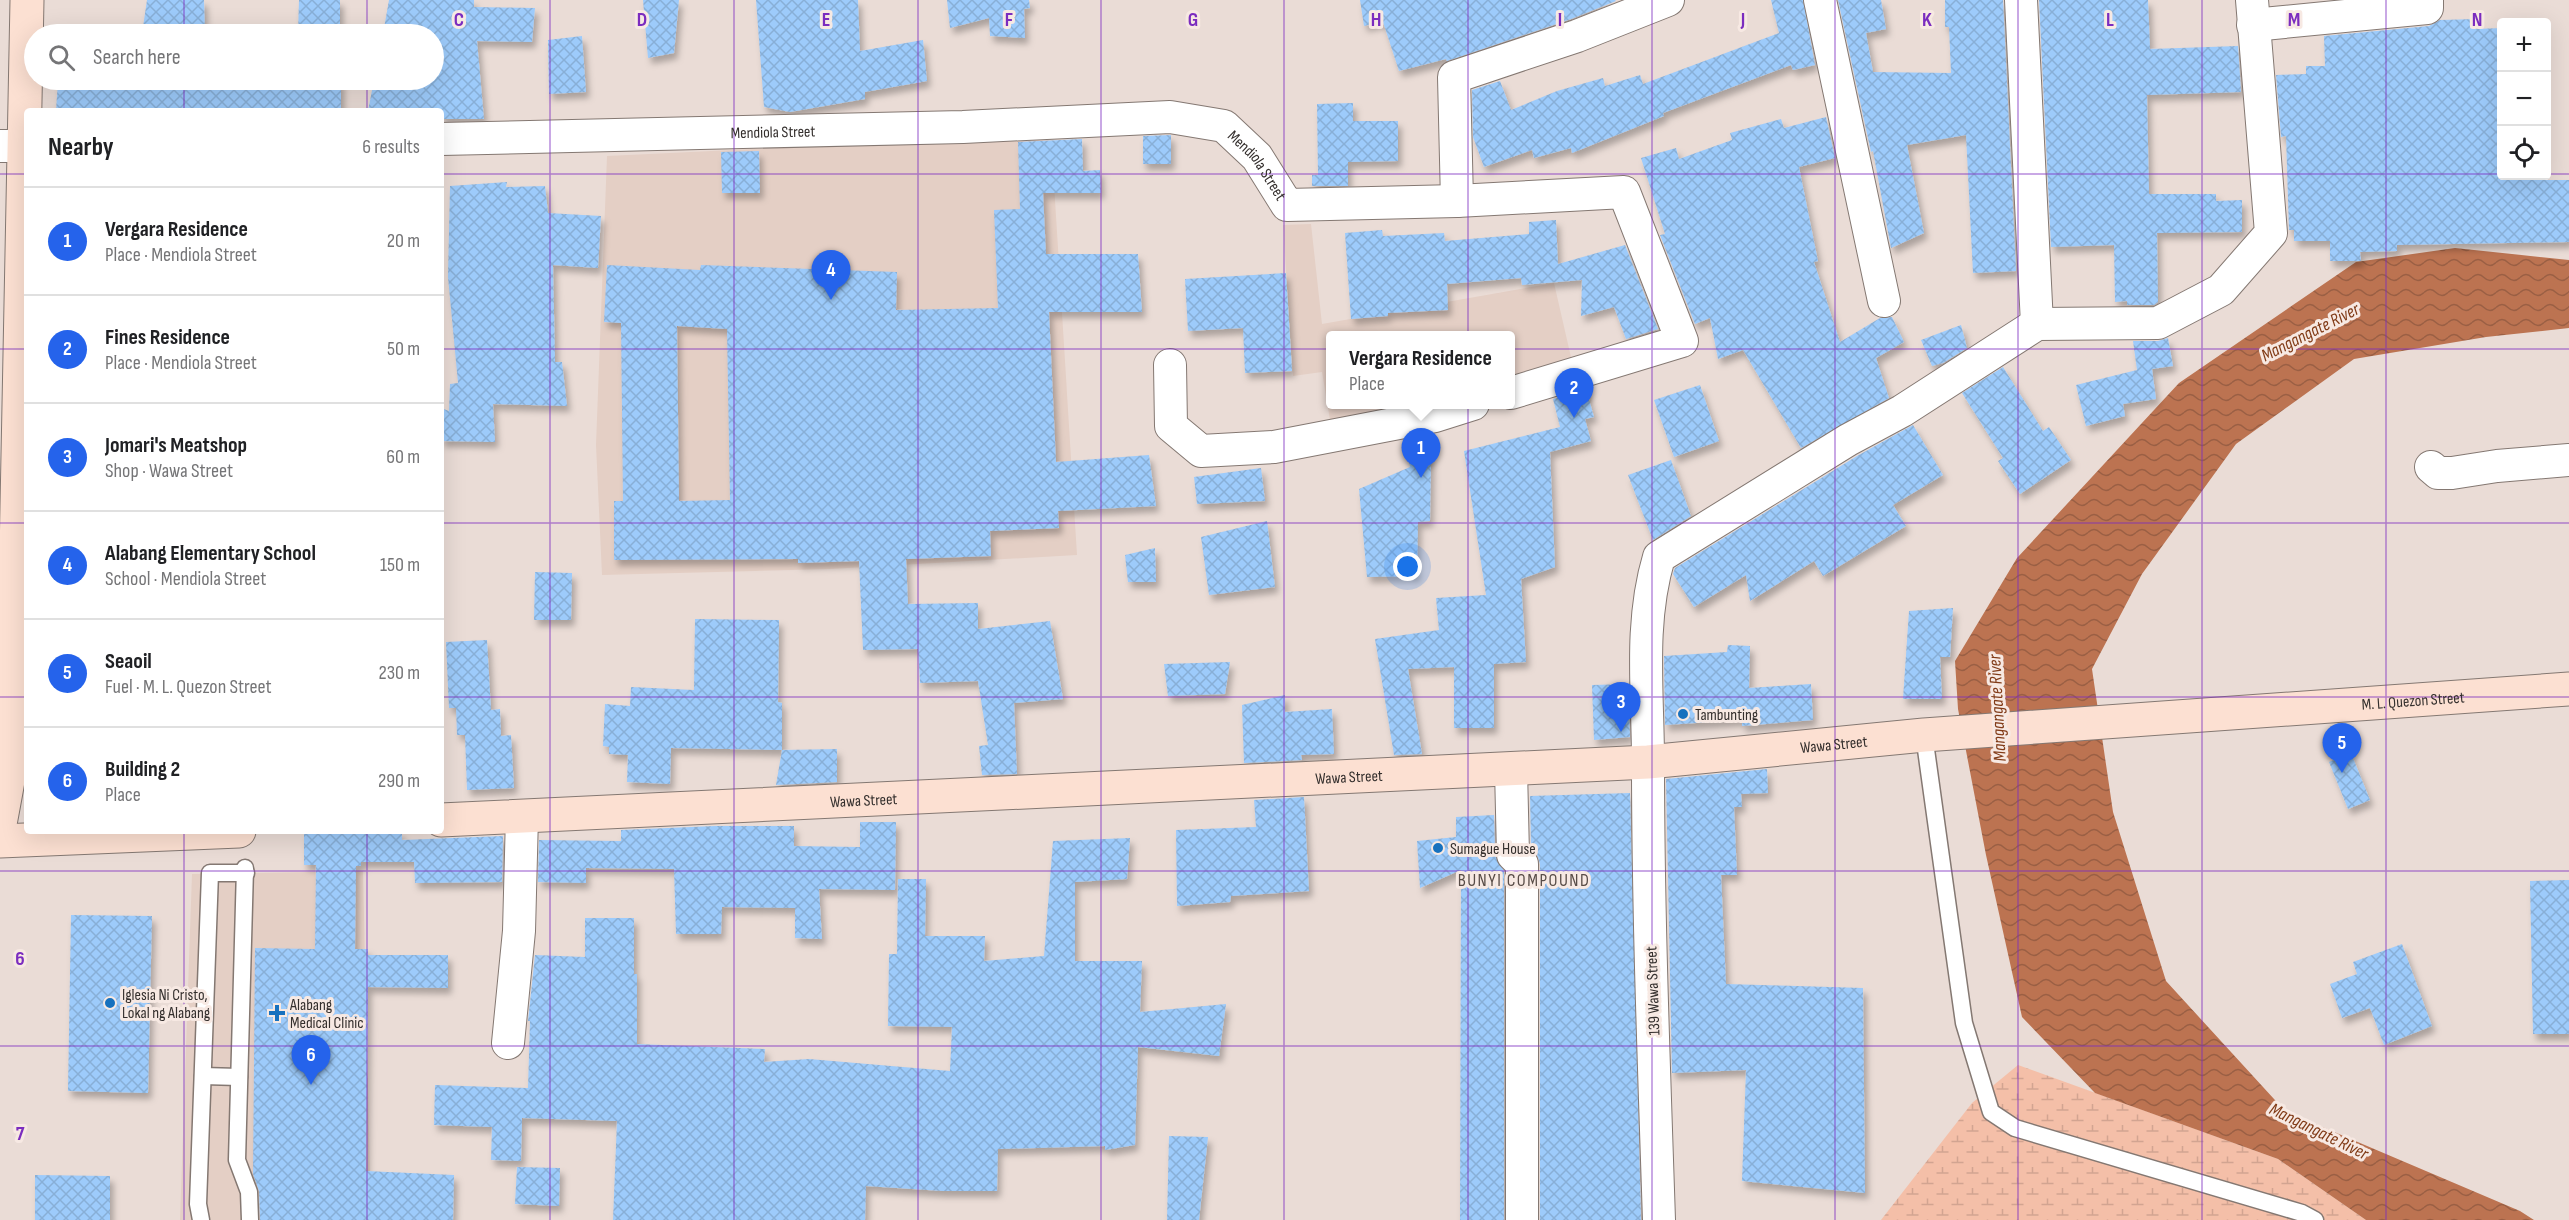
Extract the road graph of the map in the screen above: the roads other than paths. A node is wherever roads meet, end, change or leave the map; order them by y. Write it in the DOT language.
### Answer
graph roads {
  1 [pos="27,0"];
  2 [pos="1668,0"];
  3 [pos="1820,0"];
  4 [pos="2021,0"];
  5 [pos="2427,0"];
  6 [pos="2253,13"];
  7 [pos="25,24"];
  8 [pos="24,44"];
  9 [pos="444,139"];
  10 [pos="17,146"];
  11 [pos="1457,201"];
  12 [pos="1884,301"];
  13 [pos="2037,324"];
  14 [pos="1170,365"];
  15 [pos="1515,392"];
  16 [pos="1459,409"];
  17 [pos="2569,460"];
  18 [pos="2431,467"];
  19 [pos="2569,689"];
  20 [pos="2256,713"];
  21 [pos="1935,734"];
  22 [pos="6,760"];
  23 [pos="1648,762"];
  24 [pos="1511,769"];
  25 [pos="522,816"];
  26 [pos="444,820"];
  27 [pos="0,824"];
  28 [pos="167,834"];
  29 [pos="0,841"];
  30 [pos="508,1043"];
  31 [pos="203,1076"];
  32 [pos="239,1077"];
  33 [pos="201,1220"];
  34 [pos="250,1220"];
  35 [pos="1522,1220"];
  36 [pos="1659,1220"];
  37 [pos="2315,1220"];
  1 -- 7 [label="main road"];
  2 -- 11 [label="street"];
  3 -- 12 [label="street"];
  4 -- 13 [label="street"];
  5 -- 6 [label="street"];
  6 -- 13 [label="street"];
  8 -- 10 [label="main road"];
  9 -- 11 [label="street, Mendiola Street"];
  10 -- 22 [label="main road"];
  11 -- 15 [label="street, Mendiola Street"];
  13 -- 23 [label="street, 139 Wawa Street"];
  14 -- 16 [label="street"];
  17 -- 18 [label="street"];
  19 -- 20 [label="main road, M. L. Quezon Street"];
  20 -- 21 [label="main road, Wawa Street"];
  21 -- 23 [label="main road, Wawa Street"];
  21 -- 37 [label="lane"];
  22 -- 27 [label="main road"];
  23 -- 24 [label="main road, Wawa Street"];
  23 -- 36 [label="street, 139 Wawa Street"];
  24 -- 25 [label="main road, Wawa Street"];
  24 -- 35 [label="street"];
  25 -- 26 [label="main road, Wawa Street"];
  25 -- 30 [label="street"];
  28 -- 29 [label="main road"];
  31 -- 32 [label="lane"];
  31 -- 32 [label="lane"];
  31 -- 33 [label="lane"];
  32 -- 34 [label="lane"];
}
